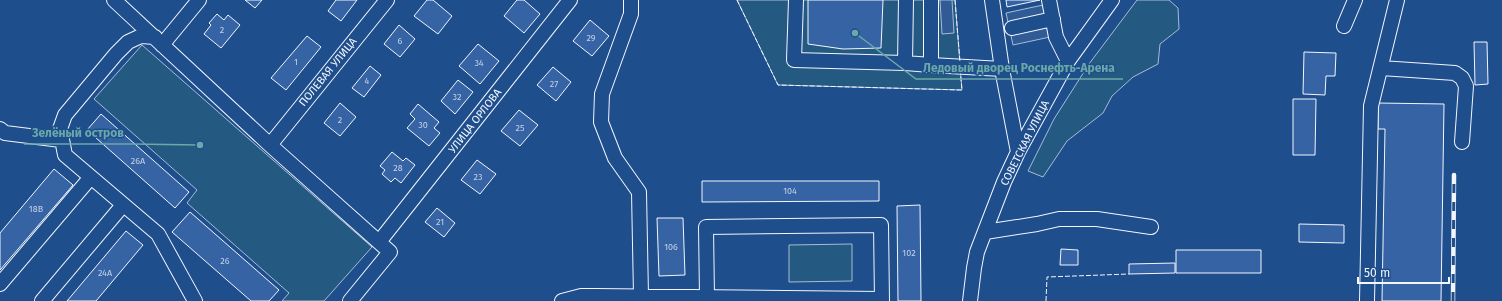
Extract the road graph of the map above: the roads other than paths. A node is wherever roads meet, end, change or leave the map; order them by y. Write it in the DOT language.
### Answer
graph roads {
  1 [pos="114,0"];
  2 [pos="125,0"];
  3 [pos="199,0"];
  4 [pos="387,0"];
  5 [pos="570,0"];
  6 [pos="631,0"];
  7 [pos="796,0"];
  8 [pos="906,0"];
  9 [pos="931,0"];
  10 [pos="992,0"];
  11 [pos="1049,0"];
  12 [pos="1112,0"];
  13 [pos="1355,0"];
  14 [pos="1397,0"];
  15 [pos="1053,20"];
  16 [pos="1344,26"];
  17 [pos="1012,28"];
  18 [pos="159,41"];
  19 [pos="1068,61"];
  20 [pos="905,63"];
  21 [pos="931,65"];
  22 [pos="1380,68"];
  23 [pos="1002,69"];
  24 [pos="2,133"];
  25 [pos="61,140"];
  26 [pos="1462,142"];
  27 [pos="270,145"];
  28 [pos="1018,152"];
  29 [pos="91,177"];
  30 [pos="123,205"];
  31 [pos="1151,227"];
  32 [pos="985,232"];
  33 [pos="379,242"];
  34 [pos="0,284"];
  35 [pos="707,297"];
  36 [pos="595,298"];
  37 [pos="647,298"];
  38 [pos="862,300"];
  39 [pos="882,300"];
  40 [pos="42,301"];
  41 [pos="195,301"];
  42 [pos="350,301"];
  43 [pos="562,301"];
  44 [pos="970,301"];
  45 [pos="1367,301"];
  1 -- 18 [label="street"];
  2 -- 18 [label="street"];
  3 -- 18 [label="street"];
  4 -- 27 [label="street, ПОЛЕВАЯ УЛИЦА"];
  5 -- 33 [label="street, УЛИЦА ОРЛОВА"];
  6 -- 37 [label="street"];
  7 -- 20 [label="street"];
  8 -- 20 [label="street"];
  9 -- 21 [label="street"];
  10 -- 23 [label="street"];
  11 -- 15 [label="street"];
  12 -- 19 [label="street, СОВЕТСКАЯ УЛИЦА"];
  13 -- 16 [label="street"];
  14 -- 22 [label="street"];
  15 -- 17 [label="street"];
  15 -- 19 [label="street"];
  18 -- 25 [label="street"];
  18 -- 27 [label="street"];
  19 -- 28 [label="street, СОВЕТСКАЯ УЛИЦА"];
  20 -- 21 [label="street"];
  21 -- 23 [label="street"];
  22 -- 26 [label="street"];
  22 -- 45 [label="street"];
  23 -- 28 [label="street"];
  24 -- 25 [label="street"];
  25 -- 29 [label="street"];
  27 -- 33 [label="street"];
  28 -- 32 [label="street, СОВЕТСКАЯ УЛИЦА"];
  29 -- 30 [label="street"];
  29 -- 34 [label="street"];
  30 -- 40 [label="street"];
  30 -- 41 [label="street"];
  31 -- 32 [label="street"];
  32 -- 44 [label="street, СОВЕТСКАЯ УЛИЦА"];
  33 -- 42 [label="street"];
  35 -- 37 [label="street"];
  35 -- 38 [label="street"];
  35 -- 39 [label="street"];
  36 -- 37 [label="street"];
  36 -- 43 [label="street"];
  38 -- 39 [label="street"];
}
